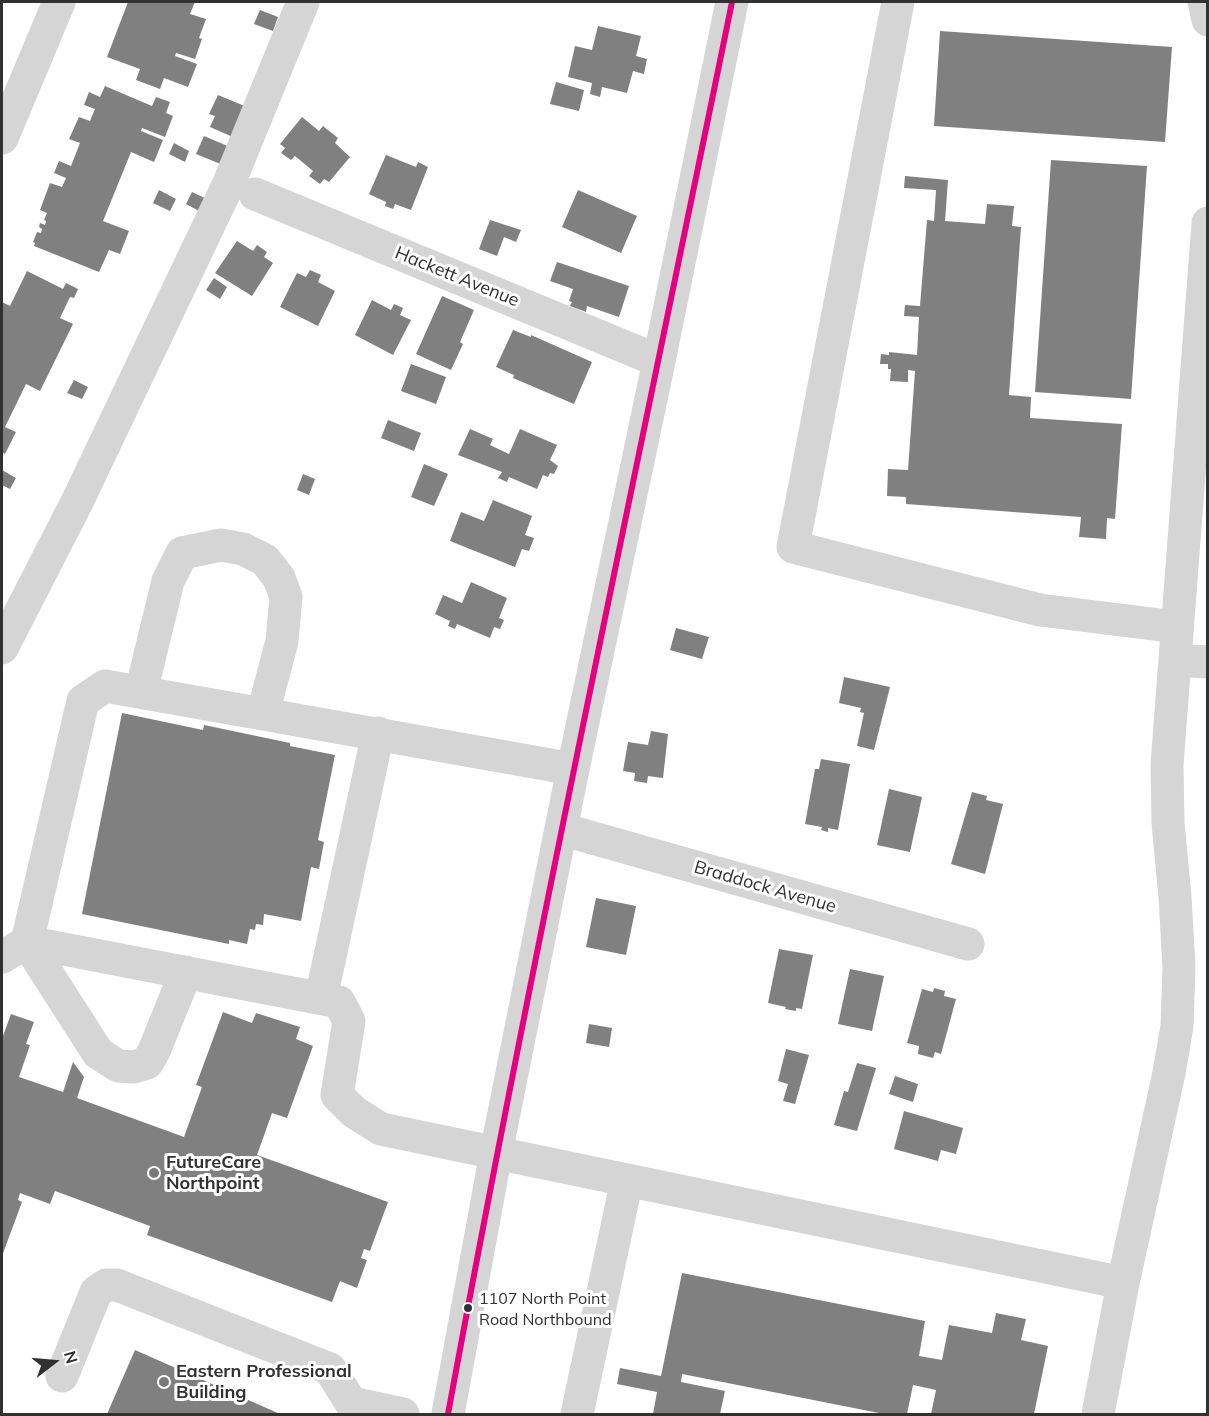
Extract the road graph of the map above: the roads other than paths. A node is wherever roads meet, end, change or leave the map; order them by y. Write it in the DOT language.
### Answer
graph roads {
  1 [pos="59,2"];
  2 [pos="303,2"];
  3 [pos="732,2"];
  4 [pos="898,2"];
  5 [pos="1204,2"];
  6 [pos="1208,20"];
  7 [pos="9,103"];
  8 [pos="2,138"];
  9 [pos="255,194"];
  10 [pos="1208,223"];
  11 [pos="659,361"];
  12 [pos="1177,627"];
  13 [pos="2,648"];
  14 [pos="1175,660"];
  15 [pos="1208,662"];
  16 [pos="141,692"];
  17 [pos="263,713"];
  18 [pos="378,733"];
  19 [pos="573,769"];
  20 [pos="561,830"];
  21 [pos="968,944"];
  22 [pos="14,949"];
  23 [pos="186,972"];
  24 [pos="321,998"];
  25 [pos="496,1153"];
  26 [pos="627,1180"];
  27 [pos="1123,1283"];
  28 [pos="62,1376"];
  29 [pos="349,1409"];
  30 [pos="403,1414"];
  31 [pos="448,1414"];
  32 [pos="577,1414"];
  33 [pos="1098,1414"];
  1 -- 7 [label="street"];
  2 -- 13 [label="street"];
  3 -- 11 [label="street"];
  4 -- 12 [label="street"];
  5 -- 6 [label="street"];
  7 -- 8 [label="street"];
  9 -- 11 [label="street, Hackett Avenue"];
  10 -- 12 [label="street"];
  11 -- 19 [label="street"];
  12 -- 14 [label="street"];
  14 -- 15 [label="street"];
  14 -- 27 [label="street"];
  16 -- 17 [label="street"];
  16 -- 17 [label="street"];
  16 -- 22 [label="street"];
  17 -- 18 [label="street"];
  18 -- 19 [label="street"];
  18 -- 24 [label="street"];
  19 -- 20 [label="street"];
  20 -- 21 [label="street, Braddock Avenue"];
  20 -- 25 [label="street"];
  22 -- 23 [label="street"];
  22 -- 23 [label="street"];
  23 -- 24 [label="street"];
  24 -- 25 [label="street"];
  25 -- 26 [label="street"];
  25 -- 31 [label="street"];
  26 -- 27 [label="street"];
  26 -- 32 [label="street"];
  27 -- 33 [label="street"];
  28 -- 29 [label="street"];
  29 -- 30 [label="street"];
}
